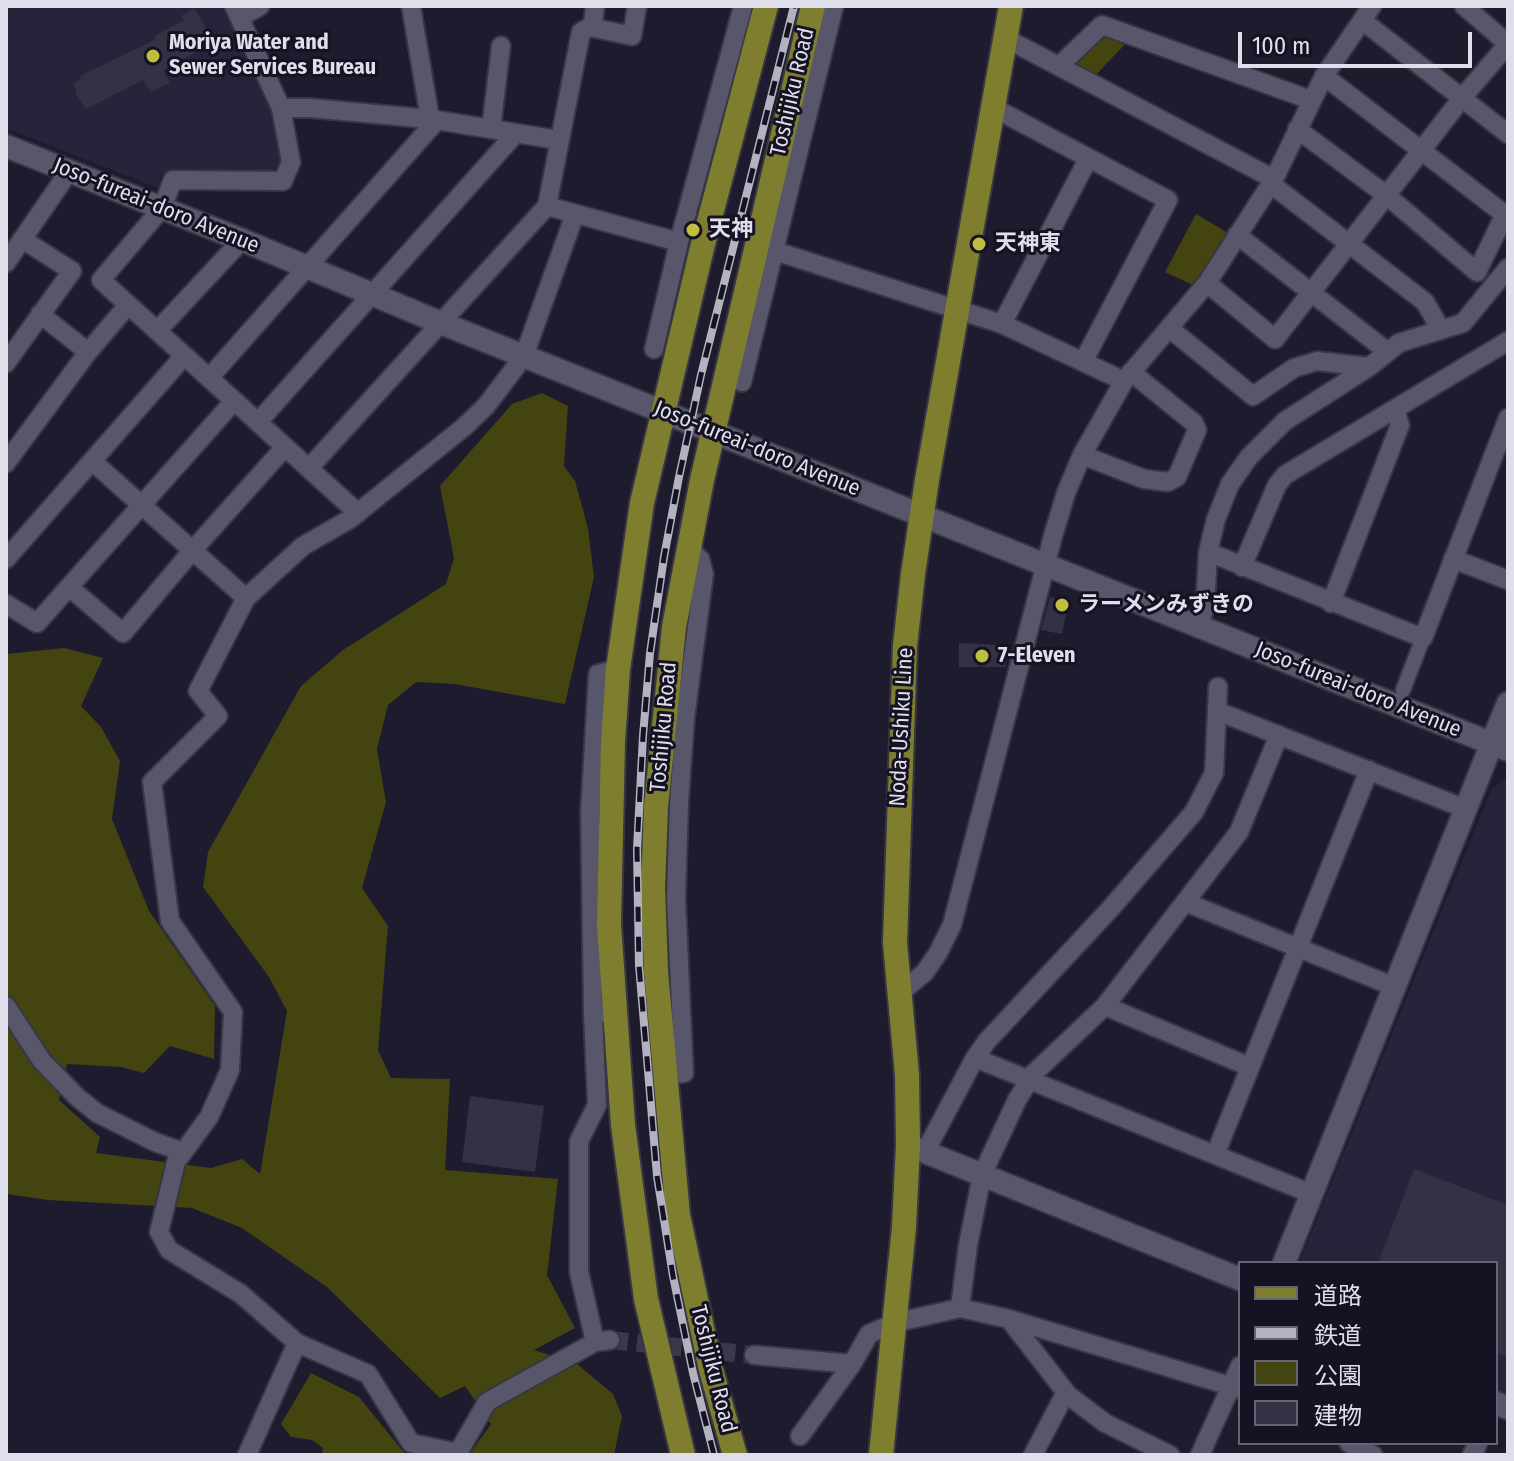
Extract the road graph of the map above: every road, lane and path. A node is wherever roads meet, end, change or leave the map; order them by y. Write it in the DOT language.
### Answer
graph roads {
  1 [pos="260,6"];
  2 [pos="411,6"];
  3 [pos="595,6"];
  4 [pos="637,6"];
  5 [pos="743,6"];
  6 [pos="766,6"];
  7 [pos="813,6"];
  8 [pos="834,6"];
  9 [pos="1011,6"];
  10 [pos="1464,6"];
  11 [pos="237,12"];
  12 [pos="1368,14"];
  13 [pos="590,27"];
  14 [pos="1005,38"];
  15 [pos="501,46"];
  16 [pos="1060,65"];
  17 [pos="1324,76"];
  18 [pos="1462,98"];
  19 [pos="1311,100"];
  20 [pos="281,108"];
  21 [pos="994,108"];
  22 [pos="798,114"];
  23 [pos="433,120"];
  24 [pos="491,129"];
  25 [pos="1297,129"];
  26 [pos="516,133"];
  27 [pos="1508,134"];
  28 [pos="558,140"];
  29 [pos="6,146"];
  30 [pos="1422,149"];
  31 [pos="1088,159"];
  32 [pos="70,170"];
  33 [pos="1273,181"];
  34 [pos="1386,195"];
  35 [pos="547,206"];
  36 [pos="162,208"];
  37 [pos="575,214"];
  38 [pos="1506,215"];
  39 [pos="1237,235"];
  40 [pos="22,239"];
  41 [pos="242,240"];
  42 [pos="679,242"];
  43 [pos="1348,244"];
  44 [pos="775,251"];
  45 [pos="6,263"];
  46 [pos="306,268"];
  47 [pos="1508,268"];
  48 [pos="1207,283"];
  49 [pos="757,286"];
  50 [pos="680,289"];
  51 [pos="1312,291"];
  52 [pos="371,295"];
  53 [pos="128,305"];
  54 [pos="958,309"];
  55 [pos="40,314"];
  56 [pos="441,323"];
  57 [pos="1002,324"];
  58 [pos="1169,328"];
  59 [pos="1441,330"];
  60 [pos="157,331"];
  61 [pos="1508,341"];
  62 [pos="654,349"];
  63 [pos="88,352"];
  64 [pos="1388,352"];
  65 [pos="184,356"];
  66 [pos="524,356"];
  67 [pos="1084,360"];
  68 [pos="6,363"];
  69 [pos="1369,367"];
  70 [pos="1127,376"];
  71 [pos="209,378"];
  72 [pos="742,382"];
  73 [pos="234,401"];
  74 [pos="1395,410"];
  75 [pos="662,411"];
  76 [pos="1508,418"];
  77 [pos="258,422"];
  78 [pos="714,432"];
  79 [pos="285,447"];
  80 [pos="1082,455"];
  81 [pos="92,461"];
  82 [pos="6,463"];
  83 [pos="309,468"];
  84 [pos="141,505"];
  85 [pos="358,513"];
  86 [pos="922,515"];
  87 [pos="192,551"];
  88 [pos="1208,552"];
  89 [pos="6,559"];
  90 [pos="1453,559"];
  91 [pos="1047,565"];
  92 [pos="1242,567"];
  93 [pos="1508,580"];
  94 [pos="69,587"];
  95 [pos="246,598"];
  96 [pos="1331,603"];
  97 [pos="6,604"];
  98 [pos="1198,626"];
  99 [pos="1423,638"];
  100 [pos="1218,687"];
  101 [pos="1403,690"];
  102 [pos="1508,703"];
  103 [pos="1217,711"];
  104 [pos="1279,735"];
  105 [pos="1500,747"];
  106 [pos="1369,770"];
  107 [pos="1466,809"];
  108 [pos="1185,902"];
  109 [pos="1296,948"];
  110 [pos="1395,987"];
  111 [pos="898,995"];
  112 [pos="6,1006"];
  113 [pos="1105,1006"];
  114 [pos="604,1013"];
  115 [pos="975,1058"];
  116 [pos="1250,1067"];
  117 [pos="1028,1080"];
  118 [pos="917,1148"];
  119 [pos="183,1152"];
  120 [pos="1215,1155"];
  121 [pos="982,1175"];
  122 [pos="1312,1194"];
  123 [pos="1285,1261"];
  124 [pos="1238,1278"];
  125 [pos="960,1308"];
  126 [pos="1009,1319"];
  127 [pos="894,1323"];
  128 [pos="297,1343"];
  129 [pos="754,1355"];
  130 [pos="852,1364"];
  131 [pos="1236,1387"];
  132 [pos="1066,1392"];
  133 [pos="800,1436"];
  134 [pos="1353,1445"];
  135 [pos="247,1455"];
  136 [pos="683,1455"];
  137 [pos="735,1455"];
  138 [pos="881,1455"];
  139 [pos="1033,1455"];
  140 [pos="1170,1455"];
  141 [pos="1200,1455"];
  142 [pos="1373,1455"];
  1 -- 11 [label="street"];
  2 -- 23 [label="street"];
  3 -- 13 [label="street"];
  4 -- 13 [label="street"];
  5 -- 42 [label="street"];
  6 -- 50 [label="main road, Toshijiku Road"];
  7 -- 22 [label="main road, Toshijiku Road"];
  8 -- 22 [label="street"];
  9 -- 14 [label="main road, Noda-Ushiku Line"];
  10 -- 18 [label="street"];
  11 -- 20 [label="street"];
  12 -- 17 [label="street"];
  12 -- 18 [label="street"];
  13 -- 28 [label="street"];
  14 -- 16 [label="street"];
  14 -- 21 [label="main road, Noda-Ushiku Line"];
  15 -- 24 [label="street"];
  16 -- 19 [label="street"];
  16 -- 33 [label="street"];
  17 -- 19 [label="street"];
  17 -- 30 [label="street"];
  18 -- 27 [label="street"];
  18 -- 30 [label="street"];
  19 -- 25 [label="street"];
  20 -- 23 [label="street"];
  20 -- 36 [label="street"];
  21 -- 31 [label="street"];
  21 -- 54 [label="main road, Noda-Ushiku Line"];
  22 -- 44 [label="street"];
  22 -- 49 [label="main road, Toshijiku Road"];
  23 -- 24 [label="street"];
  23 -- 46 [label="street"];
  24 -- 26 [label="street"];
  25 -- 33 [label="street"];
  25 -- 34 [label="street"];
  26 -- 28 [label="street"];
  26 -- 52 [label="street"];
  28 -- 35 [label="street"];
  29 -- 32 [label="street, Joso-fureai-doro Avenue"];
  30 -- 34 [label="street"];
  30 -- 38 [label="street"];
  31 -- 57 [label="street"];
  31 -- 67 [label="street"];
  32 -- 36 [label="street, Joso-fureai-doro Avenue"];
  32 -- 40 [label="street"];
  33 -- 39 [label="street"];
  33 -- 43 [label="street"];
  34 -- 38 [label="street"];
  34 -- 43 [label="street"];
  35 -- 37 [label="street"];
  35 -- 56 [label="street"];
  36 -- 41 [label="street, Joso-fureai-doro Avenue"];
  36 -- 53 [label="street"];
  37 -- 42 [label="street"];
  37 -- 66 [label="street"];
  39 -- 48 [label="street"];
  39 -- 51 [label="street"];
  40 -- 45 [label="street"];
  40 -- 55 [label="street"];
  41 -- 46 [label="street, Joso-fureai-doro Avenue"];
  41 -- 60 [label="street"];
  42 -- 50 [label="street"];
  43 -- 51 [label="street"];
  43 -- 59 [label="street"];
  44 -- 49 [label="street"];
  44 -- 54 [label="street"];
  46 -- 52 [label="street, Joso-fureai-doro Avenue"];
  46 -- 71 [label="street"];
  47 -- 59 [label="street"];
  48 -- 51 [label="street"];
  48 -- 58 [label="street"];
  49 -- 72 [label="street"];
  49 -- 78 [label="main road, Toshijiku Road"];
  50 -- 62 [label="street"];
  50 -- 75 [label="main road, Toshijiku Road"];
  51 -- 64 [label="street"];
  52 -- 56 [label="street, Joso-fureai-doro Avenue"];
  52 -- 77 [label="street"];
  53 -- 60 [label="street"];
  53 -- 63 [label="street"];
  54 -- 57 [label="street"];
  54 -- 86 [label="main road, Noda-Ushiku Line"];
  55 -- 63 [label="street"];
  55 -- 68 [label="street"];
  56 -- 66 [label="street, Joso-fureai-doro Avenue"];
  56 -- 83 [label="street"];
  57 -- 67 [label="street"];
  58 -- 69 [label="street"];
  58 -- 70 [label="street"];
  59 -- 64 [label="street"];
  60 -- 65 [label="street"];
  61 -- 74 [label="street"];
  63 -- 82 [label="street"];
  64 -- 69 [label="street"];
  65 -- 71 [label="street"];
  65 -- 81 [label="street"];
  66 -- 75 [label="street, Joso-fureai-doro Avenue"];
  66 -- 85 [label="street"];
  67 -- 70 [label="street"];
  69 -- 88 [label="street"];
  70 -- 80 [label="street"];
  70 -- 80 [label="street"];
  71 -- 73 [label="street"];
  73 -- 77 [label="street"];
  73 -- 84 [label="street"];
  74 -- 92 [label="street"];
  74 -- 96 [label="street"];
  75 -- 78 [label="street, Joso-fureai-doro Avenue"];
  75 -- 114 [label="main road, Toshijiku Road"];
  76 -- 90 [label="street"];
  77 -- 79 [label="street"];
  78 -- 86 [label="street, Joso-fureai-doro Avenue"];
  78 -- 137 [label="main road, Toshijiku Road"];
  79 -- 83 [label="street"];
  79 -- 87 [label="street"];
  80 -- 91 [label="street"];
  81 -- 84 [label="street"];
  81 -- 89 [label="street"];
  83 -- 85 [label="street"];
  84 -- 87 [label="street"];
  84 -- 94 [label="street"];
  85 -- 95 [label="street"];
  86 -- 91 [label="street, Joso-fureai-doro Avenue"];
  86 -- 111 [label="main road, Noda-Ushiku Line"];
  87 -- 94 [label="street"];
  87 -- 95 [label="street"];
  88 -- 92 [label="street"];
  88 -- 98 [label="street"];
  90 -- 93 [label="street"];
  90 -- 99 [label="street"];
  91 -- 98 [label="street, Joso-fureai-doro Avenue"];
  91 -- 111 [label="street"];
  92 -- 96 [label="street"];
  94 -- 97 [label="street"];
  95 -- 119 [label="street"];
  96 -- 99 [label="street"];
  98 -- 105 [label="street, Joso-fureai-doro Avenue"];
  99 -- 101 [label="street"];
  100 -- 103 [label="street"];
  102 -- 105 [label="street"];
  103 -- 104 [label="street"];
  103 -- 115 [label="street"];
  104 -- 106 [label="street"];
  104 -- 108 [label="street"];
  105 -- 107 [label="street"];
  106 -- 107 [label="street"];
  106 -- 109 [label="street"];
  107 -- 110 [label="street"];
  108 -- 109 [label="street"];
  108 -- 113 [label="street"];
  109 -- 110 [label="street"];
  109 -- 116 [label="street"];
  110 -- 122 [label="street"];
  111 -- 118 [label="main road, Noda-Ushiku Line"];
  112 -- 119 [label="street"];
  113 -- 116 [label="street"];
  113 -- 117 [label="street"];
  114 -- 128 [label="street"];
  114 -- 136 [label="main road, Toshijiku Road"];
  115 -- 117 [label="street"];
  115 -- 118 [label="street"];
  116 -- 120 [label="street"];
  117 -- 120 [label="street"];
  117 -- 121 [label="street"];
  118 -- 121 [label="street"];
  118 -- 127 [label="main road, Noda-Ushiku Line"];
  119 -- 128 [label="street"];
  120 -- 122 [label="street"];
  121 -- 124 [label="street"];
  121 -- 125 [label="street"];
  122 -- 123 [label="street"];
  125 -- 126 [label="street"];
  125 -- 127 [label="street"];
  126 -- 131 [label="street"];
  126 -- 132 [label="street"];
  127 -- 130 [label="street"];
  127 -- 138 [label="main road, Noda-Ushiku Line"];
  128 -- 135 [label="street"];
  129 -- 130 [label="street"];
  130 -- 133 [label="street"];
  131 -- 141 [label="street"];
  132 -- 139 [label="street"];
  132 -- 140 [label="street"];
  134 -- 142 [label="street"];
}
